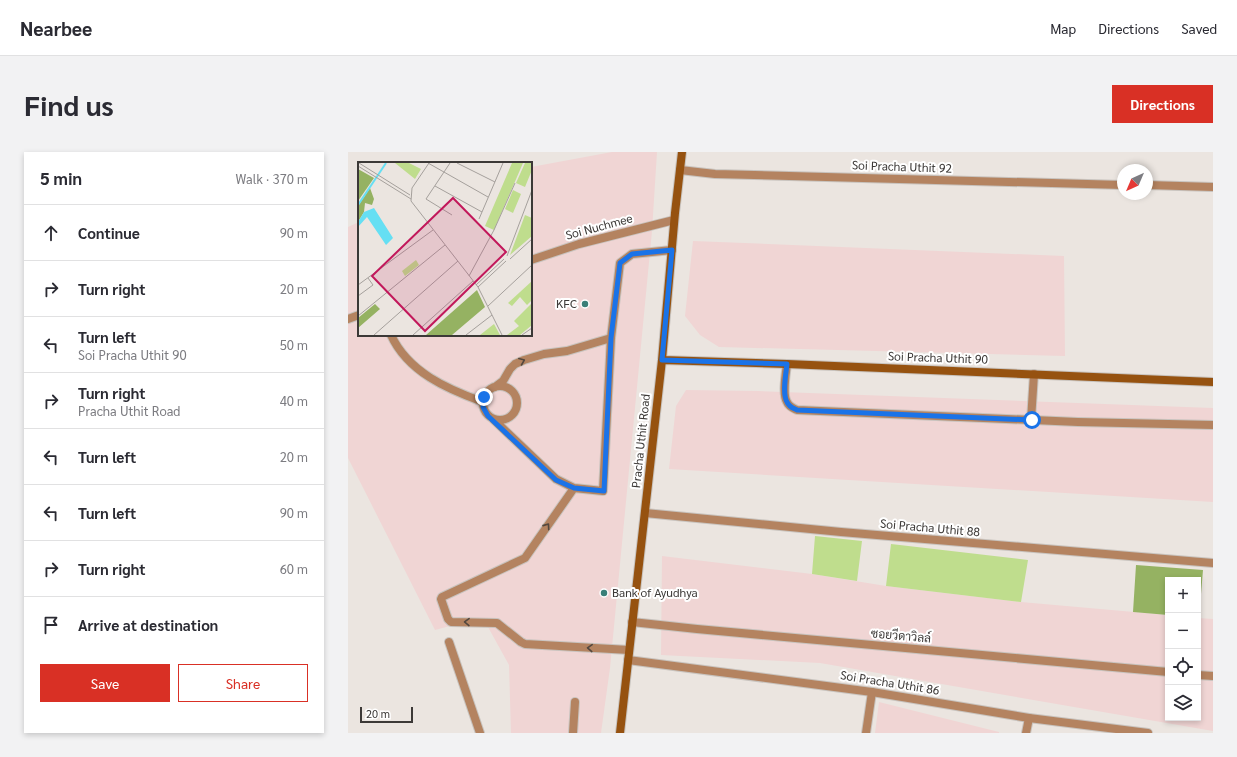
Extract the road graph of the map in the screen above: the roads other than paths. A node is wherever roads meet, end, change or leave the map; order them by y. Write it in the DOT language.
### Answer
graph roads {
  1 [pos="682,152"];
  2 [pos="680,170"];
  3 [pos="1117,185"];
  4 [pos="1153,185"];
  5 [pos="1213,187"];
  6 [pos="674,220"];
  7 [pos="672,250"];
  8 [pos="532,260"];
  9 [pos="358,315"];
  10 [pos="348,319"];
  11 [pos="392,336"];
  12 [pos="611,338"];
  13 [pos="662,360"];
  14 [pos="787,364"];
  15 [pos="1034,374"];
  16 [pos="1213,382"];
  17 [pos="495,387"];
  18 [pos="483,402"];
  19 [pos="493,419"];
  20 [pos="1032,420"];
  21 [pos="1213,425"];
  22 [pos="574,488"];
  23 [pos="646,513"];
  24 [pos="1213,563"];
  25 [pos="632,622"];
  26 [pos="448,642"];
  27 [pos="629,650"];
  28 [pos="628,660"];
  29 [pos="1165,672"];
  30 [pos="1201,675"];
  31 [pos="1213,676"];
  32 [pos="872,692"];
  33 [pos="575,702"];
  34 [pos="1029,718"];
  35 [pos="480,733"];
  36 [pos="573,733"];
  37 [pos="620,733"];
  38 [pos="866,733"];
  39 [pos="1026,733"];
  40 [pos="1148,733"];
  1 -- 2 [label="main road, Pracha Uthit Road"];
  2 -- 3 [label="street, Soi Pracha Uthit 92"];
  2 -- 6 [label="main road, Pracha Uthit Road"];
  4 -- 5 [label="street"];
  6 -- 7 [label="main road, Pracha Uthit Road"];
  6 -- 8 [label="street, Soi Nuchmee"];
  7 -- 12 [label="street"];
  7 -- 13 [label="main road, Pracha Uthit Road"];
  9 -- 10 [label="street"];
  11 -- 18 [label="street"];
  17 -- 12 [label="street, one-way"];
  12 -- 22 [label="street"];
  13 -- 14 [label="main road, Soi Pracha Uthit 90"];
  13 -- 23 [label="main road, Pracha Uthit Road"];
  14 -- 15 [label="main road, Soi Pracha Uthit 90"];
  14 -- 20 [label="street"];
  15 -- 16 [label="main road, Soi Pracha Uthit 90"];
  15 -- 20 [label="street"];
  17 -- 18 [label="street"];
  17 -- 19 [label="street"];
  18 -- 19 [label="street"];
  19 -- 22 [label="street"];
  20 -- 21 [label="street"];
  27 -- 22 [label="street, one-way"];
  23 -- 24 [label="street, Soi Pracha Uthit 88"];
  23 -- 25 [label="main road, Pracha Uthit Road"];
  25 -- 27 [label="main road, Pracha Uthit Road"];
  25 -- 29 [label="street, ซอยวีดาวิลล์"];
  26 -- 35 [label="street"];
  27 -- 28 [label="main road, Pracha Uthit Road"];
  28 -- 32 [label="street, Soi Pracha Uthit 86"];
  28 -- 37 [label="main road, Pracha Uthit Road"];
  30 -- 31 [label="street"];
  32 -- 34 [label="street, Soi Pracha Uthit 86"];
  32 -- 38 [label="street"];
  33 -- 36 [label="street"];
  34 -- 39 [label="street"];
  34 -- 40 [label="street, Soi Pracha Uthit 86"];
}
